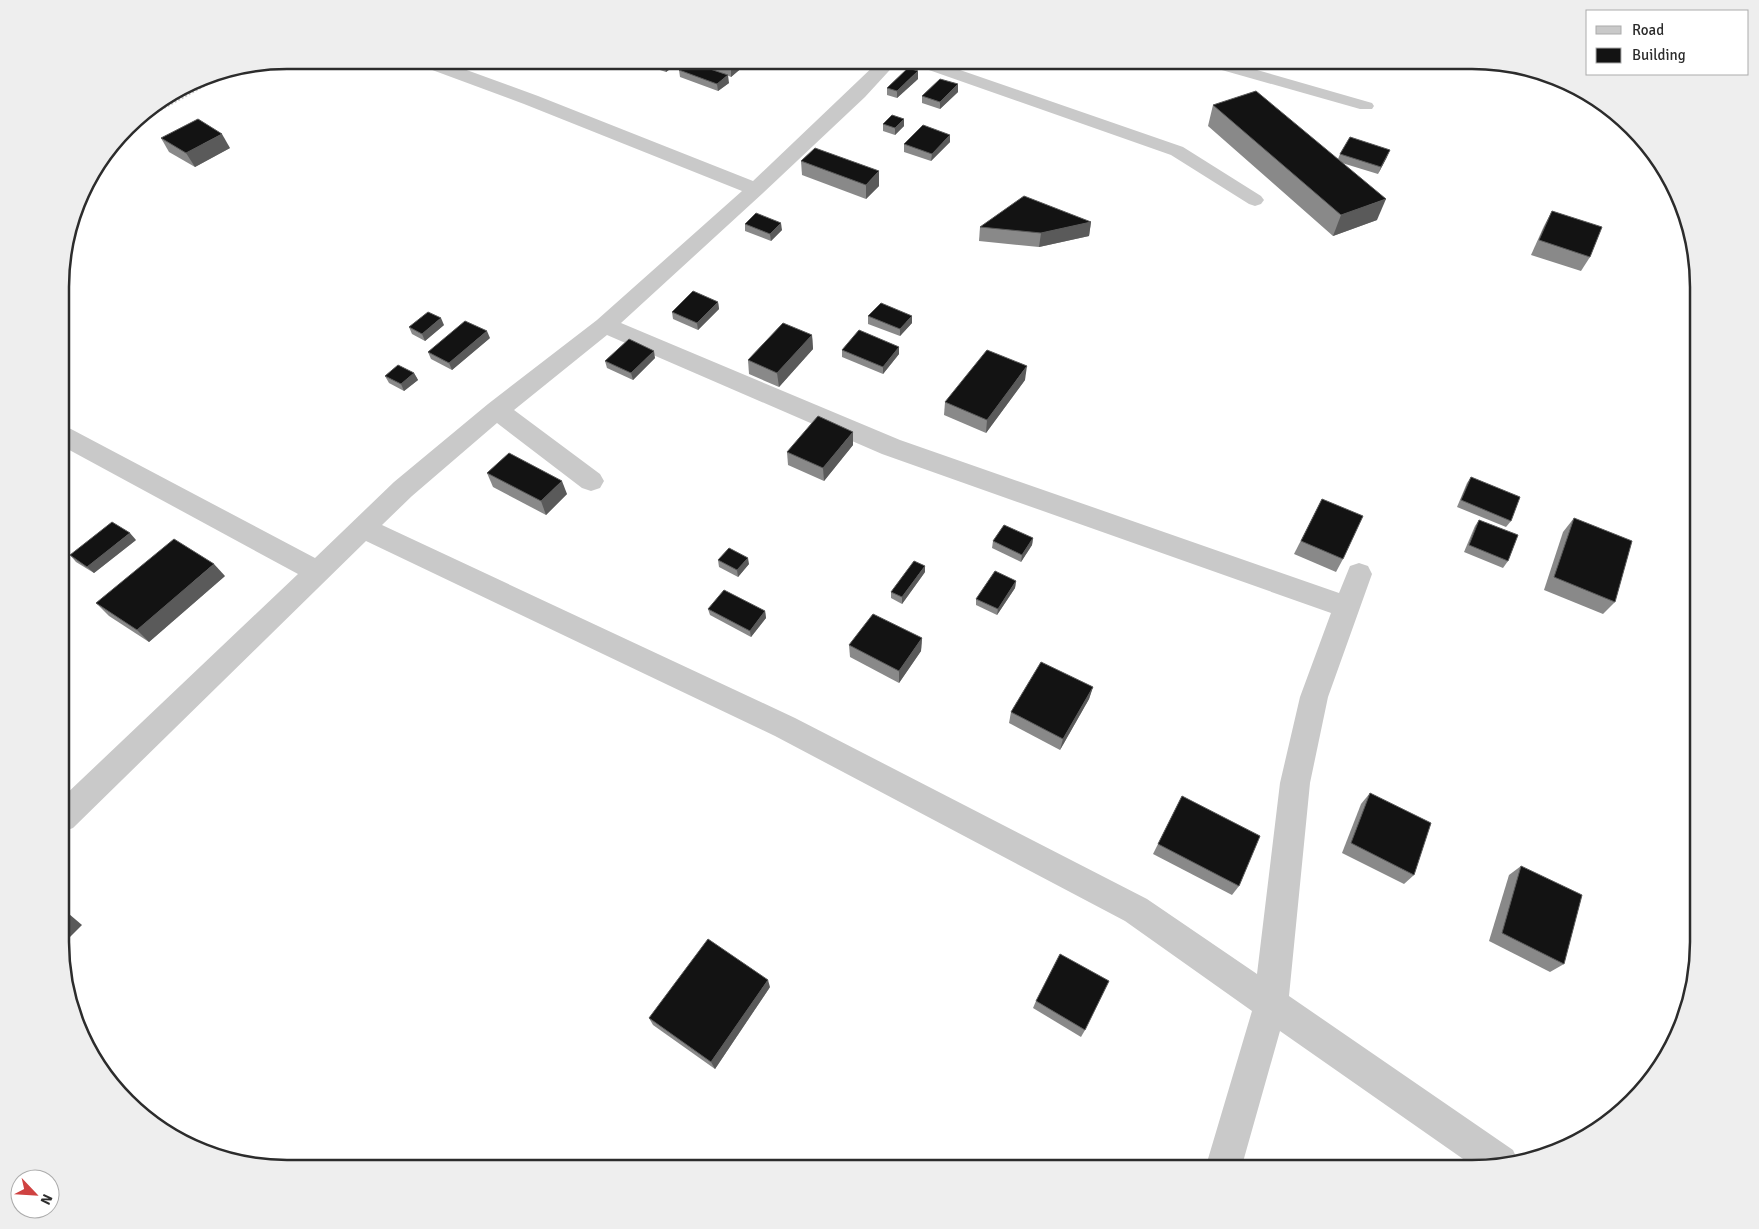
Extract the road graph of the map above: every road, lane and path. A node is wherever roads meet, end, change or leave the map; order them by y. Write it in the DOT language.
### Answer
graph roads {
  1 [pos="447,69"];
  2 [pos="881,69"];
  3 [pos="941,69"];
  4 [pos="1235,69"];
  5 [pos="209,83"];
  6 [pos="1366,106"];
  7 [pos="160,110"];
  8 [pos="756,189"];
  9 [pos="1255,200"];
  10 [pos="606,325"];
  11 [pos="498,410"];
  12 [pos="69,439"];
  13 [pos="591,481"];
  14 [pos="364,528"];
  15 [pos="316,571"];
  16 [pos="1359,574"];
  17 [pos="1347,607"];
  18 [pos="69,811"];
  19 [pos="1272,1004"];
  20 [pos="1495,1159"];
  21 [pos="1226,1160"];
  1 -- 8 [label="street"];
  2 -- 8 [label="street"];
  3 -- 9 [label="lane"];
  4 -- 6 [label="lane"];
  5 -- 7 [label="path"];
  8 -- 10 [label="street"];
  10 -- 11 [label="street"];
  10 -- 17 [label="street"];
  11 -- 13 [label="street"];
  11 -- 14 [label="street"];
  12 -- 15 [label="street"];
  14 -- 15 [label="street"];
  14 -- 19 [label="street"];
  15 -- 18 [label="street"];
  16 -- 17 [label="street"];
  17 -- 19 [label="street"];
  19 -- 20 [label="street"];
  19 -- 21 [label="street"];
}
